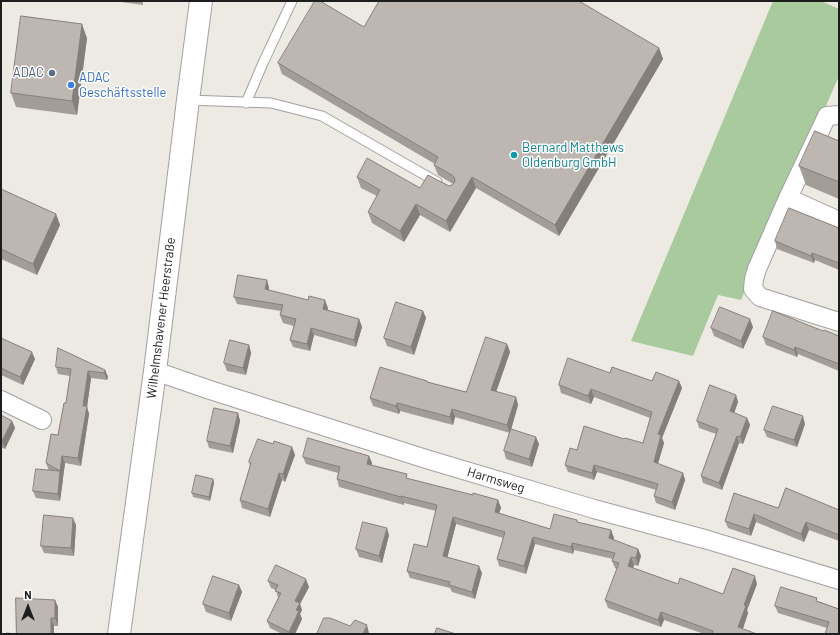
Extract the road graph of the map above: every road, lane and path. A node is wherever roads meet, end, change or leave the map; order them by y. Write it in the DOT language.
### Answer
graph roads {
  1 [pos="201,1"];
  2 [pos="292,1"];
  3 [pos="188,100"];
  4 [pos="246,103"];
  5 [pos="839,116"];
  6 [pos="446,187"];
  7 [pos="788,198"];
  8 [pos="839,221"];
  9 [pos="839,322"];
  10 [pos="155,371"];
  11 [pos="1,400"];
  12 [pos="42,420"];
  13 [pos="839,580"];
  14 [pos="119,634"];
  1 -- 3 [label="street, Wilhelmshavener Heerstraße"];
  2 -- 4 [label="lane"];
  3 -- 4 [label="lane"];
  3 -- 10 [label="street, Wilhelmshavener Heerstraße"];
  4 -- 6 [label="lane"];
  5 -- 7 [label="street"];
  7 -- 8 [label="street"];
  7 -- 9 [label="street"];
  10 -- 13 [label="street, Harmsweg"];
  10 -- 14 [label="street, Wilhelmshavener Heerstraße"];
  11 -- 12 [label="street"];
}
